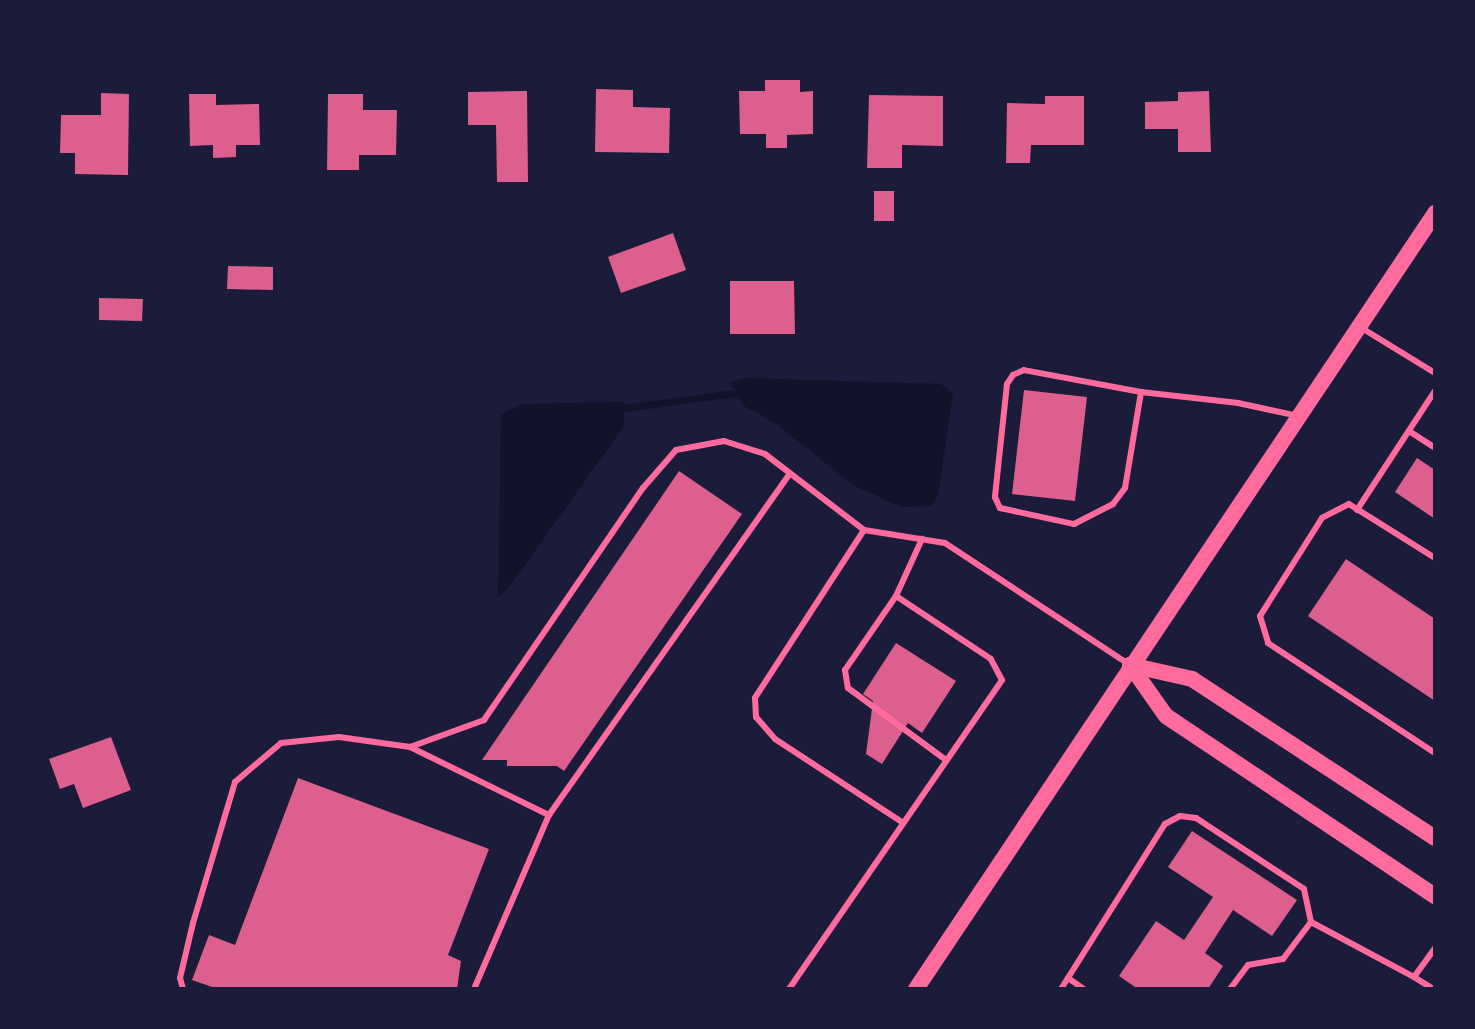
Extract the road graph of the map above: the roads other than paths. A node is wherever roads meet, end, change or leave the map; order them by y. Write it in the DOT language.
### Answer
graph roads {
  1 [pos="1435,213"];
  2 [pos="1359,326"];
  3 [pos="1434,370"];
  4 [pos="1435,391"];
  5 [pos="1141,392"];
  6 [pos="1298,416"];
  7 [pos="1409,431"];
  8 [pos="1435,448"];
  9 [pos="790,473"];
  10 [pos="1357,510"];
  11 [pos="864,530"];
  12 [pos="922,539"];
  13 [pos="1435,558"];
  14 [pos="896,596"];
  15 [pos="1130,665"];
  16 [pos="410,747"];
  17 [pos="1435,753"];
  18 [pos="946,760"];
  19 [pos="549,815"];
  20 [pos="902,822"];
  21 [pos="1435,838"];
  22 [pos="1435,896"];
  23 [pos="1311,922"];
  24 [pos="1435,948"];
  25 [pos="1414,977"];
  26 [pos="1068,978"];
  27 [pos="183,989"];
  28 [pos="474,989"];
  29 [pos="789,989"];
  30 [pos="916,989"];
  31 [pos="1061,989"];
  32 [pos="1084,989"];
  33 [pos="1230,989"];
  34 [pos="1433,989"];
  1 -- 2 [label="main road"];
  2 -- 3 [label="lane"];
  2 -- 6 [label="main road"];
  4 -- 7 [label="lane"];
  5 -- 5 [label="lane"];
  5 -- 6 [label="lane"];
  6 -- 15 [label="main road"];
  7 -- 8 [label="lane"];
  7 -- 10 [label="lane"];
  9 -- 11 [label="lane"];
  9 -- 16 [label="lane"];
  9 -- 19 [label="lane"];
  10 -- 13 [label="lane"];
  10 -- 17 [label="lane"];
  11 -- 12 [label="lane"];
  11 -- 20 [label="lane"];
  12 -- 14 [label="lane"];
  12 -- 15 [label="lane"];
  14 -- 18 [label="lane"];
  14 -- 18 [label="lane"];
  15 -- 21 [label="main road"];
  15 -- 22 [label="main road"];
  15 -- 30 [label="main road"];
  16 -- 19 [label="lane"];
  16 -- 27 [label="lane"];
  18 -- 20 [label="lane"];
  19 -- 28 [label="lane"];
  20 -- 29 [label="lane"];
  23 -- 25 [label="lane"];
  23 -- 26 [label="lane"];
  23 -- 33 [label="lane"];
  24 -- 25 [label="lane"];
  25 -- 34 [label="lane"];
  26 -- 31 [label="lane"];
  26 -- 32 [label="lane"];
}
